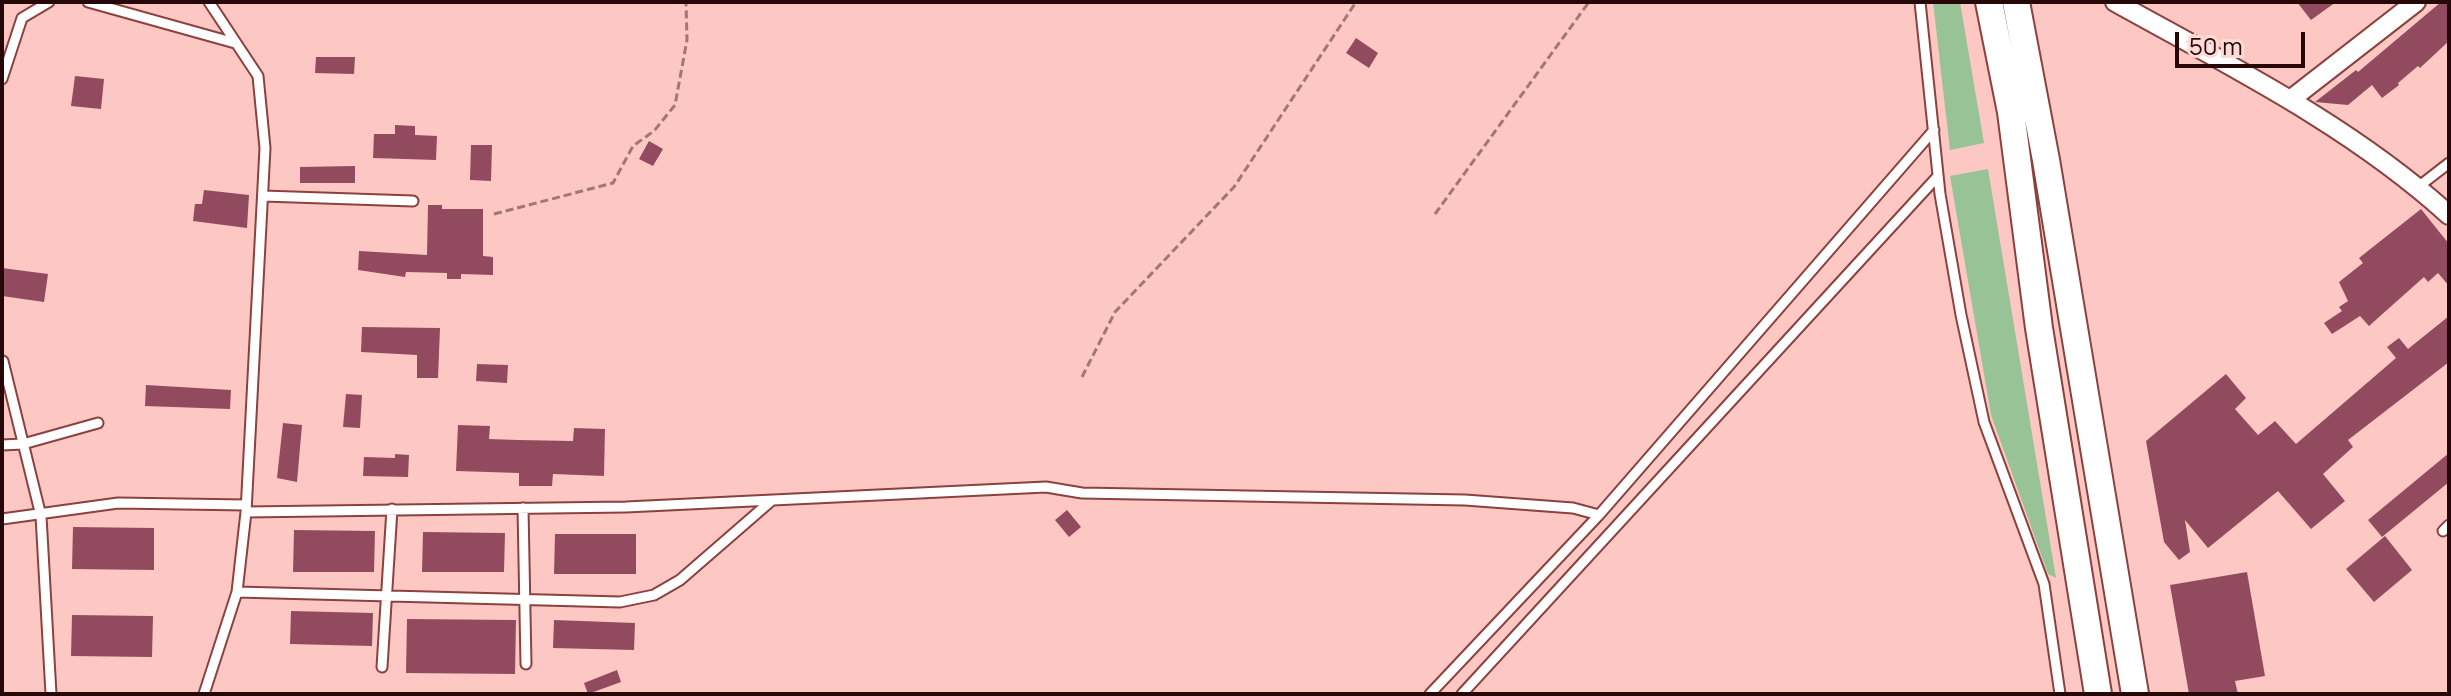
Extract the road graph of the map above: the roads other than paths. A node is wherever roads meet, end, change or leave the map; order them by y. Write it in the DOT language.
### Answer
graph roads {
  1 [pos="49,2"];
  2 [pos="88,2"];
  3 [pos="209,2"];
  4 [pos="1920,2"];
  5 [pos="1989,2"];
  6 [pos="2016,2"];
  7 [pos="2115,2"];
  8 [pos="2416,2"];
  9 [pos="235,43"];
  10 [pos="2,79"];
  11 [pos="2290,100"];
  12 [pos="1934,130"];
  13 [pos="2449,163"];
  14 [pos="1938,176"];
  15 [pos="2418,187"];
  16 [pos="263,196"];
  17 [pos="413,201"];
  18 [pos="2449,215"];
  19 [pos="3,361"];
  20 [pos="98,423"];
  21 [pos="23,444"];
  22 [pos="2,445"];
  23 [pos="771,501"];
  24 [pos="246,508"];
  25 [pos="523,508"];
  26 [pos="392,509"];
  27 [pos="1599,515"];
  28 [pos="41,516"];
  29 [pos="2,519"];
  30 [pos="237,592"];
  31 [pos="387,596"];
  32 [pos="525,599"];
  33 [pos="526,664"];
  34 [pos="382,667"];
  35 [pos="51,694"];
  36 [pos="204,694"];
  37 [pos="1430,694"];
  38 [pos="1462,694"];
  39 [pos="2060,694"];
  40 [pos="2098,694"];
  41 [pos="2135,694"];
  1 -- 10 [label="lane"];
  2 -- 9 [label="lane"];
  3 -- 9 [label="lane"];
  4 -- 12 [label="lane"];
  5 -- 40 [label="main road"];
  6 -- 41 [label="main road"];
  7 -- 11 [label="street"];
  8 -- 11 [label="street"];
  9 -- 16 [label="lane"];
  11 -- 15 [label="street"];
  12 -- 14 [label="lane"];
  12 -- 27 [label="lane"];
  13 -- 15 [label="lane"];
  14 -- 38 [label="lane"];
  14 -- 39 [label="lane"];
  15 -- 18 [label="street"];
  16 -- 17 [label="lane"];
  16 -- 24 [label="lane"];
  19 -- 21 [label="lane"];
  20 -- 21 [label="lane"];
  21 -- 22 [label="lane"];
  21 -- 28 [label="lane"];
  23 -- 25 [label="lane"];
  23 -- 27 [label="lane"];
  23 -- 32 [label="lane"];
  24 -- 26 [label="lane"];
  24 -- 28 [label="lane"];
  24 -- 30 [label="lane"];
  25 -- 26 [label="lane"];
  25 -- 32 [label="lane"];
  26 -- 31 [label="lane"];
  27 -- 37 [label="lane"];
  28 -- 29 [label="lane"];
  28 -- 35 [label="lane"];
  30 -- 31 [label="lane"];
  30 -- 36 [label="lane"];
  31 -- 32 [label="lane"];
  31 -- 34 [label="lane"];
  32 -- 33 [label="lane"];
}
